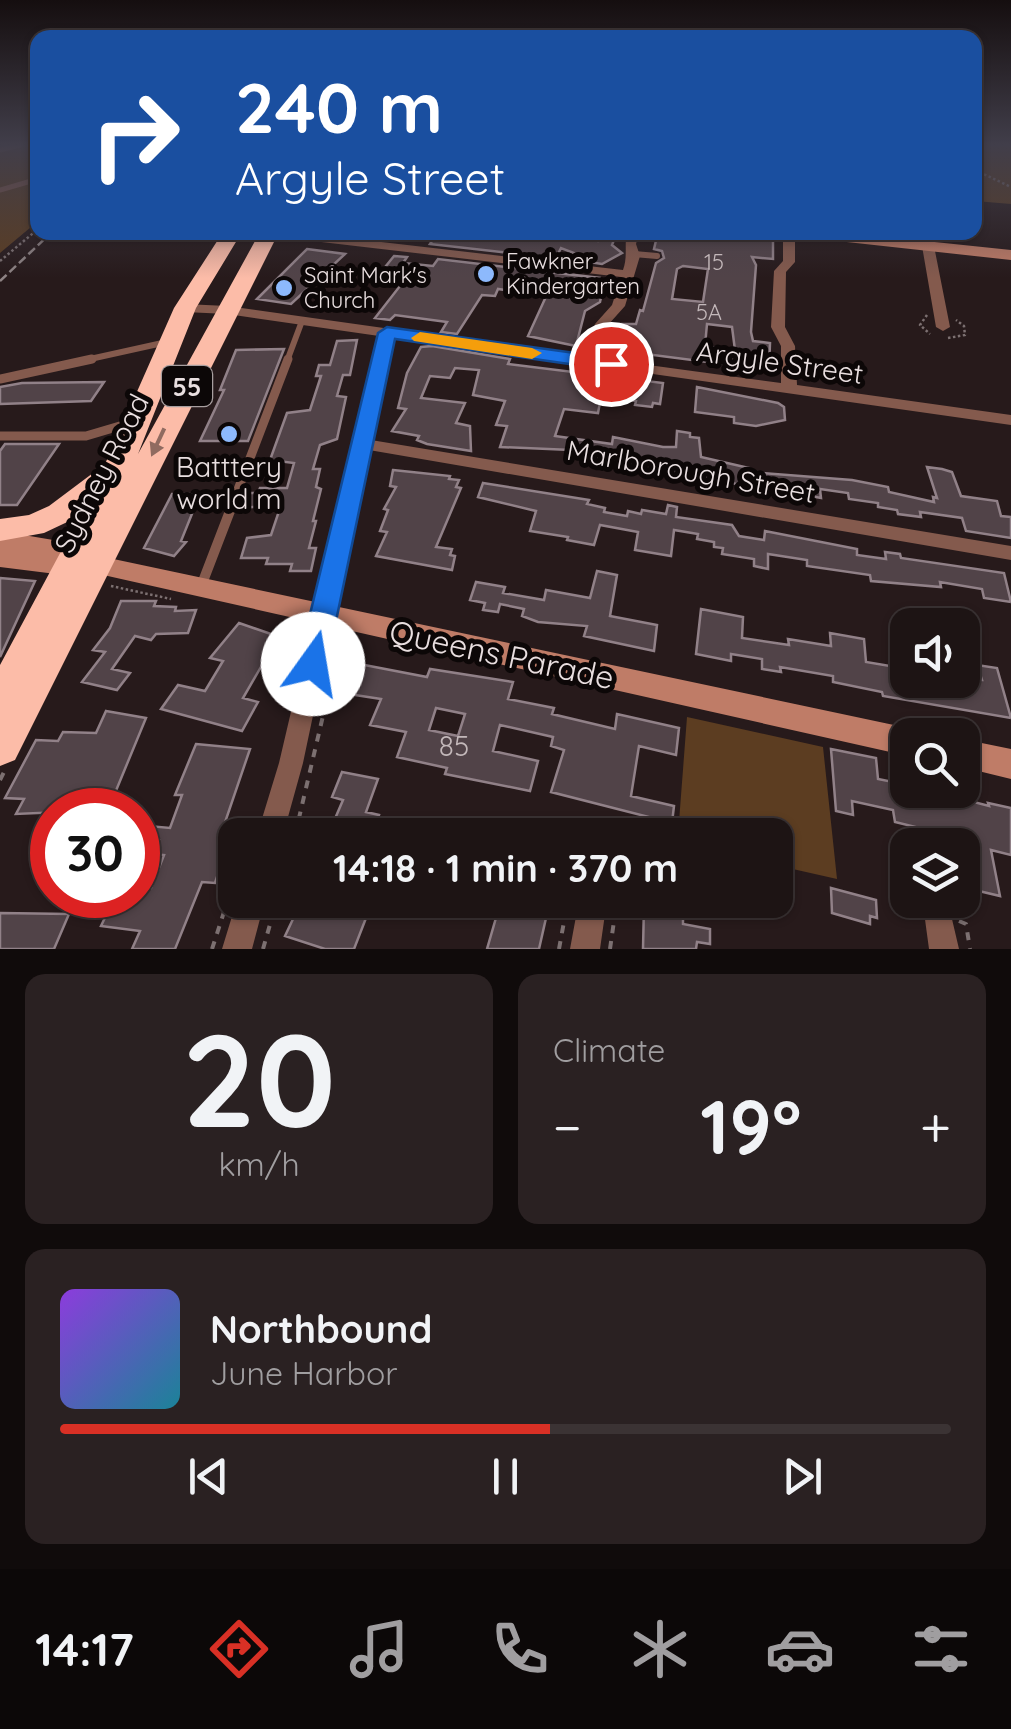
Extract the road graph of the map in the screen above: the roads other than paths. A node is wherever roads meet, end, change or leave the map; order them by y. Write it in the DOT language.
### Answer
graph roads {
  1 [pos="228,240"];
  2 [pos="266,240"];
  3 [pos="331,240"];
  4 [pos="631,240"];
  5 [pos="790,240"];
  6 [pos="923,241"];
  7 [pos="634,254"];
  8 [pos="1011,255"];
  9 [pos="657,256"];
  10 [pos="628,274"];
  11 [pos="185,308"];
  12 [pos="227,310"];
  13 [pos="302,321"];
  14 [pos="943,327"];
  15 [pos="387,333"];
  16 [pos="170,342"];
  17 [pos="588,361"];
  18 [pos="0,380"];
  19 [pos="788,389"];
  20 [pos="142,418"];
  21 [pos="1011,420"];
  22 [pos="0,436"];
  23 [pos="362,444"];
  24 [pos="129,447"];
  25 [pos="0,530"];
  26 [pos="0,540"];
  27 [pos="1011,553"];
  28 [pos="0,558"];
  29 [pos="82,562"];
  30 [pos="200,589"];
  31 [pos="324,616"];
  32 [pos="11,664"];
  33 [pos="0,703"];
  34 [pos="890,738"];
  35 [pos="0,747"];
  36 [pos="980,758"];
  37 [pos="1011,764"];
  38 [pos="275,818"];
  39 [pos="246,918"];
  40 [pos="590,918"];
  41 [pos="939,918"];
  42 [pos="237,949"];
  43 [pos="585,949"];
  44 [pos="944,949"];
  1 -- 11 [label="highway, Sydney Road / 55"];
  2 -- 12 [label="highway, Sydney Road / 55"];
  3 -- 10 [label="street"];
  4 -- 7 [label="street"];
  5 -- 19 [label="street"];
  6 -- 8 [label="street"];
  6 -- 14 [label="street"];
  7 -- 9 [label="lane"];
  7 -- 10 [label="street"];
  10 -- 17 [label="street"];
  11 -- 12 [label="street, Argyle Street"];
  11 -- 16 [label="highway, Sydney Road / 55"];
  12 -- 13 [label="street, Argyle Street"];
  12 -- 29 [label="highway, Sydney Road / 55, one-way"];
  13 -- 15 [label="street, Argyle Street"];
  13 -- 30 [label="lane"];
  15 -- 17 [label="street, Argyle Street"];
  15 -- 23 [label="street"];
  16 -- 18 [label="lane"];
  16 -- 20 [label="highway, Sydney Road / 55"];
  17 -- 19 [label="street, Argyle Street"];
  19 -- 21 [label="street, Argyle Street"];
  20 -- 22 [label="lane"];
  20 -- 24 [label="highway, Sydney Road / 55"];
  23 -- 27 [label="street, Marlborough Street"];
  23 -- 31 [label="street"];
  24 -- 25 [label="highway"];
  24 -- 29 [label="highway, Sydney Road / 55"];
  26 -- 29 [label="street"];
  28 -- 29 [label="street"];
  29 -- 30 [label="street, Queens Parade"];
  29 -- 32 [label="highway, Sydney Road / 55"];
  29 -- 35 [label="highway, Sydney Road / 55"];
  30 -- 31 [label="street, Queens Parade"];
  31 -- 34 [label="street, Queens Parade"];
  31 -- 38 [label="street"];
  32 -- 33 [label="highway, Sydney Road / 55"];
  36 -- 37 [label="street"];
  39 -- 42 [label="street"];
  40 -- 43 [label="street"];
  41 -- 44 [label="street"];
}
